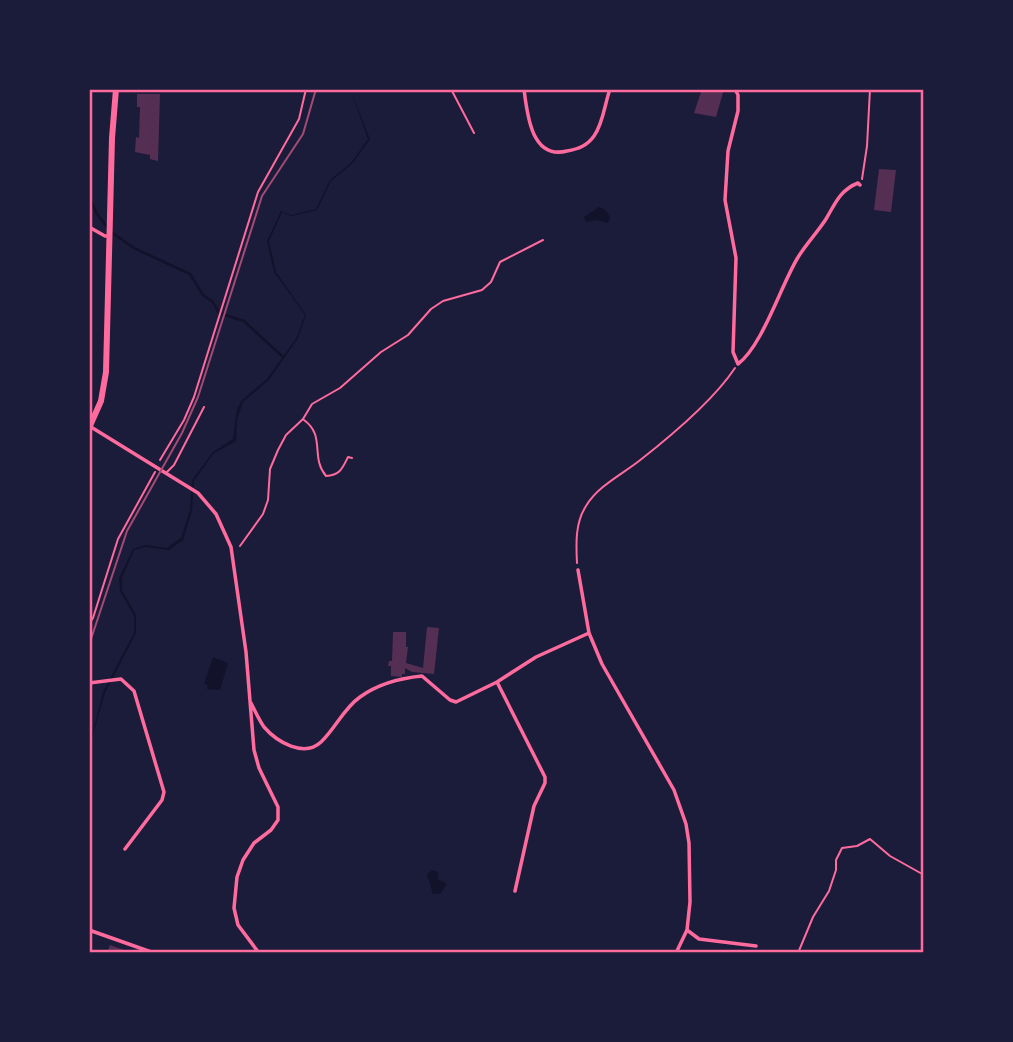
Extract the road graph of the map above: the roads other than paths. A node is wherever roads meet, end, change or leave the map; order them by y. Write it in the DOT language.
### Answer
graph roads {
  1 [pos="116,89"];
  2 [pos="451,89"];
  3 [pos="524,89"];
  4 [pos="610,89"];
  5 [pos="735,89"];
  6 [pos="474,133"];
  7 [pos="860,185"];
  8 [pos="89,227"];
  9 [pos="110,234"];
  10 [pos="204,407"];
  11 [pos="90,427"];
  12 [pos="166,473"];
  13 [pos="578,570"];
  14 [pos="589,633"];
  15 [pos="497,682"];
  16 [pos="89,683"];
  17 [pos="250,702"];
  18 [pos="125,849"];
  19 [pos="515,891"];
  20 [pos="89,930"];
  21 [pos="687,930"];
  22 [pos="756,946"];
  23 [pos="154,953"];
  24 [pos="259,953"];
  25 [pos="676,953"];
  1 -- 9 [label="main road"];
  2 -- 6 [label="lane"];
  3 -- 4 [label="street"];
  5 -- 7 [label="street"];
  8 -- 9 [label="street"];
  9 -- 11 [label="main road"];
  10 -- 12 [label="lane"];
  11 -- 12 [label="street"];
  12 -- 17 [label="street"];
  13 -- 14 [label="street"];
  14 -- 15 [label="street"];
  14 -- 21 [label="street"];
  15 -- 17 [label="street"];
  15 -- 19 [label="street"];
  16 -- 18 [label="street"];
  17 -- 24 [label="street"];
  20 -- 23 [label="street"];
  21 -- 22 [label="street"];
  21 -- 25 [label="street"];
}
